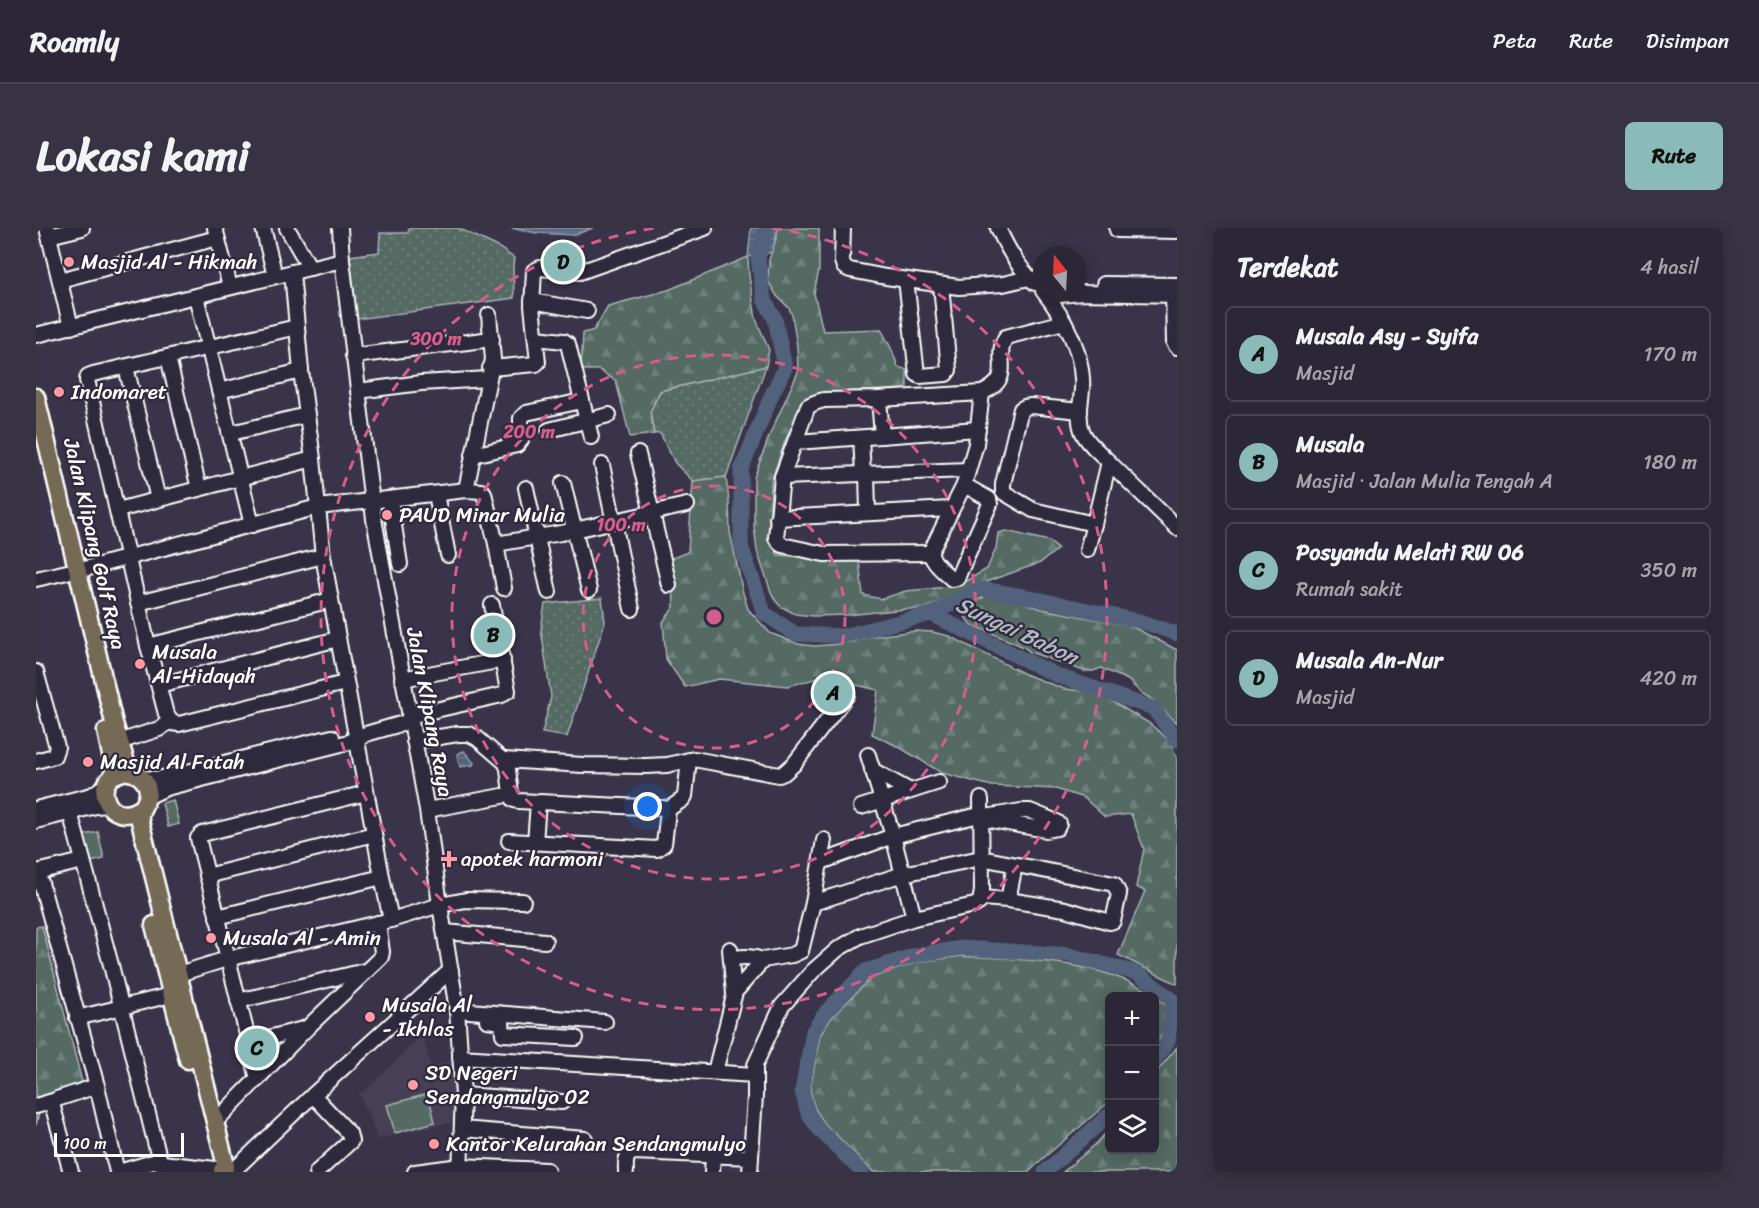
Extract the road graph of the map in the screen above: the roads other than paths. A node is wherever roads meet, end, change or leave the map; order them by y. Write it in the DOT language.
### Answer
graph roads {
  1 [pos="82,228"];
  2 [pos="263,228"];
  3 [pos="288,228"];
  4 [pos="340,228"];
  5 [pos="705,228"];
  6 [pos="843,228"];
  7 [pos="998,228"];
  8 [pos="1117,230"];
  9 [pos="1177,231"];
  10 [pos="48,232"];
  11 [pos="216,233"];
  12 [pos="342,260"];
  13 [pos="310,268"];
  14 [pos="292,272"];
  15 [pos="275,276"];
  16 [pos="1029,278"];
  17 [pos="60,280"];
  18 [pos="906,280"];
  19 [pos="1033,281"];
  20 [pos="941,285"];
  21 [pos="1087,286"];
  22 [pos="230,288"];
  23 [pos="1176,292"];
  24 [pos="1087,293"];
  25 [pos="196,296"];
  26 [pos="1050,300"];
  27 [pos="532,301"];
  28 [pos="588,311"];
  29 [pos="489,315"];
  30 [pos="1064,322"];
  31 [pos="71,327"];
  32 [pos="297,327"];
  33 [pos="36,335"];
  34 [pos="536,338"];
  35 [pos="492,339"];
  36 [pos="208,347"];
  37 [pos="1177,347"];
  38 [pos="354,356"];
  39 [pos="168,357"];
  40 [pos="126,367"];
  41 [pos="301,371"];
  42 [pos="489,374"];
  43 [pos="219,391"];
  44 [pos="358,391"];
  45 [pos="982,393"];
  46 [pos="36,397"];
  47 [pos="879,399"];
  48 [pos="582,401"];
  49 [pos="1080,411"];
  50 [pos="307,415"];
  51 [pos="609,415"];
  52 [pos="587,421"];
  53 [pos="978,429"];
  54 [pos="549,430"];
  55 [pos="231,433"];
  56 [pos="36,436"];
  57 [pos="882,436"];
  58 [pos="591,437"];
  59 [pos="861,438"];
  60 [pos="795,442"];
  61 [pos="638,454"];
  62 [pos="473,455"];
  63 [pos="313,459"];
  64 [pos="1109,462"];
  65 [pos="602,465"];
  66 [pos="968,470"];
  67 [pos="865,474"];
  68 [pos="242,477"];
  69 [pos="782,477"];
  70 [pos="563,483"];
  71 [pos="964,484"];
  72 [pos="526,488"];
  73 [pos="200,489"];
  74 [pos="466,490"];
  75 [pos="436,494"];
  76 [pos="158,499"];
  77 [pos="372,500"];
  78 [pos="390,500"];
  79 [pos="687,505"];
  80 [pos="318,507"];
  81 [pos="951,509"];
  82 [pos="118,510"];
  83 [pos="868,512"];
  84 [pos="652,513"];
  85 [pos="777,518"];
  86 [pos="614,521"];
  87 [pos="1094,524"];
  88 [pos="252,525"];
  89 [pos="1177,528"];
  90 [pos="575,530"];
  91 [pos="537,536"];
  92 [pos="496,544"];
  93 [pos="1087,550"];
  94 [pos="930,553"];
  95 [pos="448,555"];
  96 [pos="323,556"];
  97 [pos="129,557"];
  98 [pos="400,564"];
  99 [pos="72,571"];
  100 [pos="36,579"];
  101 [pos="669,585"];
  102 [pos="504,588"];
  103 [pos="589,590"];
  104 [pos="549,592"];
  105 [pos="330,600"];
  106 [pos="138,603"];
  107 [pos="492,605"];
  108 [pos="632,609"];
  109 [pos="84,619"];
  110 [pos="338,639"];
  111 [pos="148,646"];
  112 [pos="503,660"];
  113 [pos="36,672"];
  114 [pos="402,679"];
  115 [pos="345,683"];
  116 [pos="159,685"];
  117 [pos="847,695"];
  118 [pos="41,715"];
  119 [pos="410,719"];
  120 [pos="173,723"];
  121 [pos="359,735"];
  122 [pos="119,741"];
  123 [pos="414,741"];
  124 [pos="868,755"];
  125 [pos="504,760"];
  126 [pos="689,760"];
  127 [pos="36,761"];
  128 [pos="872,770"];
  129 [pos="123,777"];
  130 [pos="939,782"];
  131 [pos="910,791"];
  132 [pos="366,793"];
  133 [pos="502,796"];
  134 [pos="981,799"];
  135 [pos="882,801"];
  136 [pos="538,802"];
  137 [pos="144,803"];
  138 [pos="861,807"];
  139 [pos="36,809"];
  140 [pos="114,810"];
  141 [pos="428,810"];
  142 [pos="667,810"];
  143 [pos="70,812"];
  144 [pos="980,818"];
  145 [pos="36,821"];
  146 [pos="374,834"];
  147 [pos="893,836"];
  148 [pos="824,840"];
  149 [pos="509,841"];
  150 [pos="535,843"];
  151 [pos="981,858"];
  152 [pos="83,861"];
  153 [pos="821,862"];
  154 [pos="1015,865"];
  155 [pos="36,872"];
  156 [pos="903,874"];
  157 [pos="207,876"];
  158 [pos="381,877"];
  159 [pos="982,898"];
  160 [pos="1008,900"];
  161 [pos="523,901"];
  162 [pos="813,903"];
  163 [pos="440,905"];
  164 [pos="217,917"];
  165 [pos="914,918"];
  166 [pos="384,921"];
  167 [pos="445,932"];
  168 [pos="545,941"];
  169 [pos="227,959"];
  170 [pos="763,960"];
  171 [pos="451,970"];
  172 [pos="367,971"];
  173 [pos="172,976"];
  174 [pos="734,994"];
  175 [pos="171,995"];
  176 [pos="238,1001"];
  177 [pos="122,1008"];
  178 [pos="458,1014"];
  179 [pos="77,1018"];
  180 [pos="605,1022"];
  181 [pos="308,1028"];
  182 [pos="576,1038"];
  183 [pos="249,1042"];
  184 [pos="460,1057"];
  185 [pos="715,1072"];
  186 [pos="755,1074"];
  187 [pos="258,1079"];
  188 [pos="97,1086"];
  189 [pos="313,1095"];
  190 [pos="463,1095"];
  191 [pos="204,1100"];
  192 [pos="53,1101"];
  193 [pos="562,1102"];
  194 [pos="36,1106"];
  195 [pos="215,1122"];
  196 [pos="462,1129"];
  197 [pos="585,1139"];
  198 [pos="712,1156"];
  199 [pos="751,1158"];
  200 [pos="160,1162"];
  201 [pos="460,1169"];
  202 [pos="547,1170"];
  203 [pos="222,1171"];
  204 [pos="71,1172"];
  205 [pos="118,1172"];
  206 [pos="317,1172"];
  207 [pos="415,1172"];
  208 [pos="626,1172"];
  209 [pos="712,1172"];
  210 [pos="750,1172"];
  1 -- 10 [label="street"];
  2 -- 15 [label="street"];
  3 -- 13 [label="street"];
  4 -- 12 [label="street, Jalan Klipang Raya"];
  5 -- 27 [label="street"];
  6 -- 18 [label="street"];
  7 -- 16 [label="street"];
  8 -- 9 [label="street"];
  10 -- 17 [label="street"];
  11 -- 17 [label="street"];
  11 -- 22 [label="street"];
  12 -- 13 [label="street"];
  12 -- 38 [label="street, Jalan Klipang Raya"];
  13 -- 14 [label="street"];
  14 -- 15 [label="street"];
  14 -- 32 [label="street"];
  15 -- 22 [label="street"];
  16 -- 19 [label="street"];
  16 -- 20 [label="street"];
  17 -- 31 [label="street"];
  18 -- 20 [label="street"];
  18 -- 20 [label="street"];
  21 -- 23 [label="street"];
  22 -- 25 [label="street"];
  23 -- 24 [label="street"];
  23 -- 37 [label="street"];
  25 -- 31 [label="street"];
  25 -- 36 [label="street"];
  26 -- 30 [label="street"];
  27 -- 28 [label="street"];
  27 -- 34 [label="street"];
  29 -- 35 [label="street"];
  30 -- 45 [label="street"];
  30 -- 49 [label="street"];
  31 -- 33 [label="street"];
  32 -- 36 [label="street"];
  32 -- 41 [label="street"];
  34 -- 42 [label="street"];
  34 -- 48 [label="street"];
  35 -- 38 [label="street"];
  35 -- 42 [label="street"];
  36 -- 39 [label="street"];
  36 -- 43 [label="street"];
  38 -- 44 [label="street, Jalan Klipang Raya"];
  39 -- 40 [label="street"];
  39 -- 73 [label="street"];
  40 -- 76 [label="street"];
  40 -- 82 [label="street"];
  41 -- 43 [label="street"];
  41 -- 50 [label="street"];
  42 -- 44 [label="street"];
  42 -- 62 [label="street"];
  43 -- 55 [label="street"];
  44 -- 77 [label="street, Jalan Klipang Raya"];
  45 -- 47 [label="street"];
  45 -- 53 [label="street"];
  46 -- 99 [label="main road, Jalan Klipang Golf Raya"];
  47 -- 57 [label="street"];
  47 -- 60 [label="street"];
  48 -- 52 [label="street"];
  48 -- 62 [label="street"];
  49 -- 64 [label="street"];
  49 -- 87 [label="street"];
  50 -- 55 [label="street"];
  50 -- 63 [label="street"];
  51 -- 52 [label="street"];
  52 -- 54 [label="street"];
  52 -- 58 [label="street"];
  53 -- 57 [label="street"];
  53 -- 66 [label="street"];
  55 -- 68 [label="street"];
  56 -- 99 [label="main road, Jalan Klipang Golf Raya"];
  57 -- 59 [label="street"];
  59 -- 60 [label="street"];
  59 -- 67 [label="street"];
  60 -- 69 [label="street"];
  61 -- 84 [label="street"];
  62 -- 74 [label="street"];
  63 -- 68 [label="street"];
  63 -- 80 [label="street"];
  64 -- 87 [label="street"];
  64 -- 89 [label="street"];
  65 -- 86 [label="street"];
  66 -- 67 [label="street"];
  66 -- 71 [label="street"];
  67 -- 69 [label="street"];
  67 -- 83 [label="street"];
  68 -- 73 [label="street"];
  68 -- 88 [label="street"];
  69 -- 85 [label="street"];
  70 -- 90 [label="street"];
  71 -- 81 [label="street"];
  71 -- 94 [label="street"];
  72 -- 91 [label="street"];
  73 -- 76 [label="street"];
  74 -- 75 [label="street"];
  74 -- 92 [label="street"];
  75 -- 78 [label="street"];
  75 -- 95 [label="street"];
  76 -- 82 [label="street"];
  77 -- 78 [label="street"];
  77 -- 80 [label="street"];
  77 -- 114 [label="street, Jalan Klipang Raya"];
  78 -- 98 [label="street"];
  79 -- 84 [label="street"];
  80 -- 88 [label="street"];
  80 -- 96 [label="street"];
  81 -- 83 [label="street"];
  81 -- 94 [label="street"];
  82 -- 97 [label="street"];
  83 -- 85 [label="street"];
  84 -- 86 [label="street"];
  84 -- 101 [label="street"];
  85 -- 94 [label="street"];
  86 -- 90 [label="street"];
  86 -- 108 [label="street"];
  87 -- 93 [label="street"];
  88 -- 97 [label="street"];
  90 -- 91 [label="street"];
  90 -- 103 [label="street"];
  91 -- 92 [label="street"];
  91 -- 104 [label="street"];
  92 -- 102 [label="street"];
  96 -- 105 [label="street"];
  96 -- 106 [label="street"];
  97 -- 99 [label="street"];
  97 -- 106 [label="street"];
  99 -- 100 [label="street"];
  99 -- 109 [label="main road, Jalan Klipang Golf Raya"];
  105 -- 110 [label="street"];
  105 -- 111 [label="street"];
  106 -- 111 [label="street"];
  107 -- 112 [label="street"];
  109 -- 122 [label="main road, Jalan Klipang Golf Raya"];
  109 -- 129 [label="main road, Jalan Klipang Golf Raya"];
  110 -- 115 [label="street"];
  110 -- 116 [label="street"];
  111 -- 116 [label="street"];
  112 -- 114 [label="street"];
  112 -- 119 [label="street"];
  113 -- 118 [label="street"];
  114 -- 119 [label="street, Jalan Klipang Raya"];
  115 -- 120 [label="street"];
  115 -- 121 [label="street"];
  116 -- 120 [label="street"];
  117 -- 126 [label="street"];
  118 -- 127 [label="street"];
  119 -- 121 [label="street"];
  119 -- 123 [label="street, Jalan Klipang Raya"];
  120 -- 122 [label="street"];
  121 -- 129 [label="street"];
  121 -- 132 [label="street"];
  121 -- 137 [label="street"];
  122 -- 129 [label="main road, Jalan Klipang Golf Raya"];
  123 -- 125 [label="street"];
  123 -- 141 [label="street, Jalan Klipang Raya"];
  124 -- 128 [label="street"];
  125 -- 126 [label="street"];
  125 -- 136 [label="street"];
  126 -- 142 [label="street"];
  128 -- 131 [label="street"];
  128 -- 135 [label="street"];
  129 -- 137 [label="main road"];
  129 -- 139 [label="street"];
  129 -- 140 [label="main road"];
  130 -- 131 [label="street"];
  131 -- 135 [label="street"];
  132 -- 146 [label="street"];
  132 -- 157 [label="street"];
  133 -- 141 [label="street"];
  134 -- 144 [label="street"];
  135 -- 138 [label="street"];
  135 -- 147 [label="street"];
  136 -- 142 [label="street"];
  136 -- 150 [label="street"];
  137 -- 140 [label="main road"];
  137 -- 173 [label="main road"];
  140 -- 143 [label="street"];
  140 -- 173 [label="main road"];
  141 -- 163 [label="street, Jalan Klipang Raya"];
  142 -- 150 [label="street"];
  143 -- 145 [label="street"];
  143 -- 152 [label="street"];
  144 -- 147 [label="street"];
  144 -- 151 [label="street"];
  146 -- 157 [label="street"];
  146 -- 158 [label="street"];
  147 -- 153 [label="street"];
  147 -- 156 [label="street"];
  148 -- 153 [label="street"];
  149 -- 150 [label="street"];
  151 -- 154 [label="street"];
  151 -- 156 [label="street"];
  151 -- 159 [label="street"];
  152 -- 155 [label="street"];
  152 -- 177 [label="street"];
  153 -- 162 [label="street"];
  154 -- 160 [label="street"];
  154 -- 160 [label="street"];
  155 -- 179 [label="street"];
  156 -- 162 [label="street"];
  156 -- 165 [label="street"];
  157 -- 164 [label="street"];
  158 -- 164 [label="street"];
  158 -- 166 [label="street"];
  159 -- 160 [label="street"];
  159 -- 165 [label="street"];
  161 -- 163 [label="street"];
  162 -- 170 [label="street"];
  163 -- 166 [label="street"];
  163 -- 167 [label="street, Jalan Klipang Raya"];
  164 -- 169 [label="street"];
  165 -- 186 [label="street"];
  166 -- 169 [label="street"];
  166 -- 172 [label="street"];
  167 -- 168 [label="street"];
  167 -- 171 [label="street, Jalan Klipang Raya"];
  169 -- 173 [label="street"];
  169 -- 176 [label="street"];
  170 -- 174 [label="street"];
  170 -- 174 [label="street"];
  171 -- 178 [label="street, Jalan Klipang Raya"];
  171 -- 189 [label="street"];
  172 -- 176 [label="street"];
  172 -- 181 [label="street"];
  173 -- 175 [label="main road"];
  173 -- 191 [label="main road"];
  174 -- 185 [label="street"];
  175 -- 177 [label="street"];
  175 -- 191 [label="main road"];
  176 -- 183 [label="street"];
  177 -- 179 [label="street"];
  177 -- 200 [label="street"];
  178 -- 180 [label="street"];
  178 -- 182 [label="street"];
  178 -- 184 [label="street, Jalan Klipang Raya"];
  179 -- 188 [label="street"];
  181 -- 183 [label="street"];
  181 -- 187 [label="street"];
  183 -- 187 [label="street"];
  184 -- 185 [label="street"];
  184 -- 190 [label="street, Jalan Klipang Raya"];
  185 -- 186 [label="street"];
  186 -- 199 [label="street"];
  187 -- 195 [label="street"];
  188 -- 192 [label="street"];
  188 -- 205 [label="street"];
  189 -- 203 [label="street"];
  189 -- 206 [label="street"];
  190 -- 193 [label="street"];
  190 -- 196 [label="street, Jalan Klipang Raya"];
  191 -- 195 [label="main road"];
  191 -- 203 [label="main road"];
  192 -- 194 [label="street"];
  192 -- 204 [label="street"];
  195 -- 203 [label="main road"];
  196 -- 197 [label="street"];
  196 -- 201 [label="street, Jalan Klipang Raya"];
  198 -- 199 [label="street"];
  198 -- 208 [label="street"];
  198 -- 209 [label="street"];
  199 -- 210 [label="street"];
  200 -- 203 [label="street"];
  200 -- 205 [label="street"];
  201 -- 202 [label="street"];
  201 -- 207 [label="street"];
}
